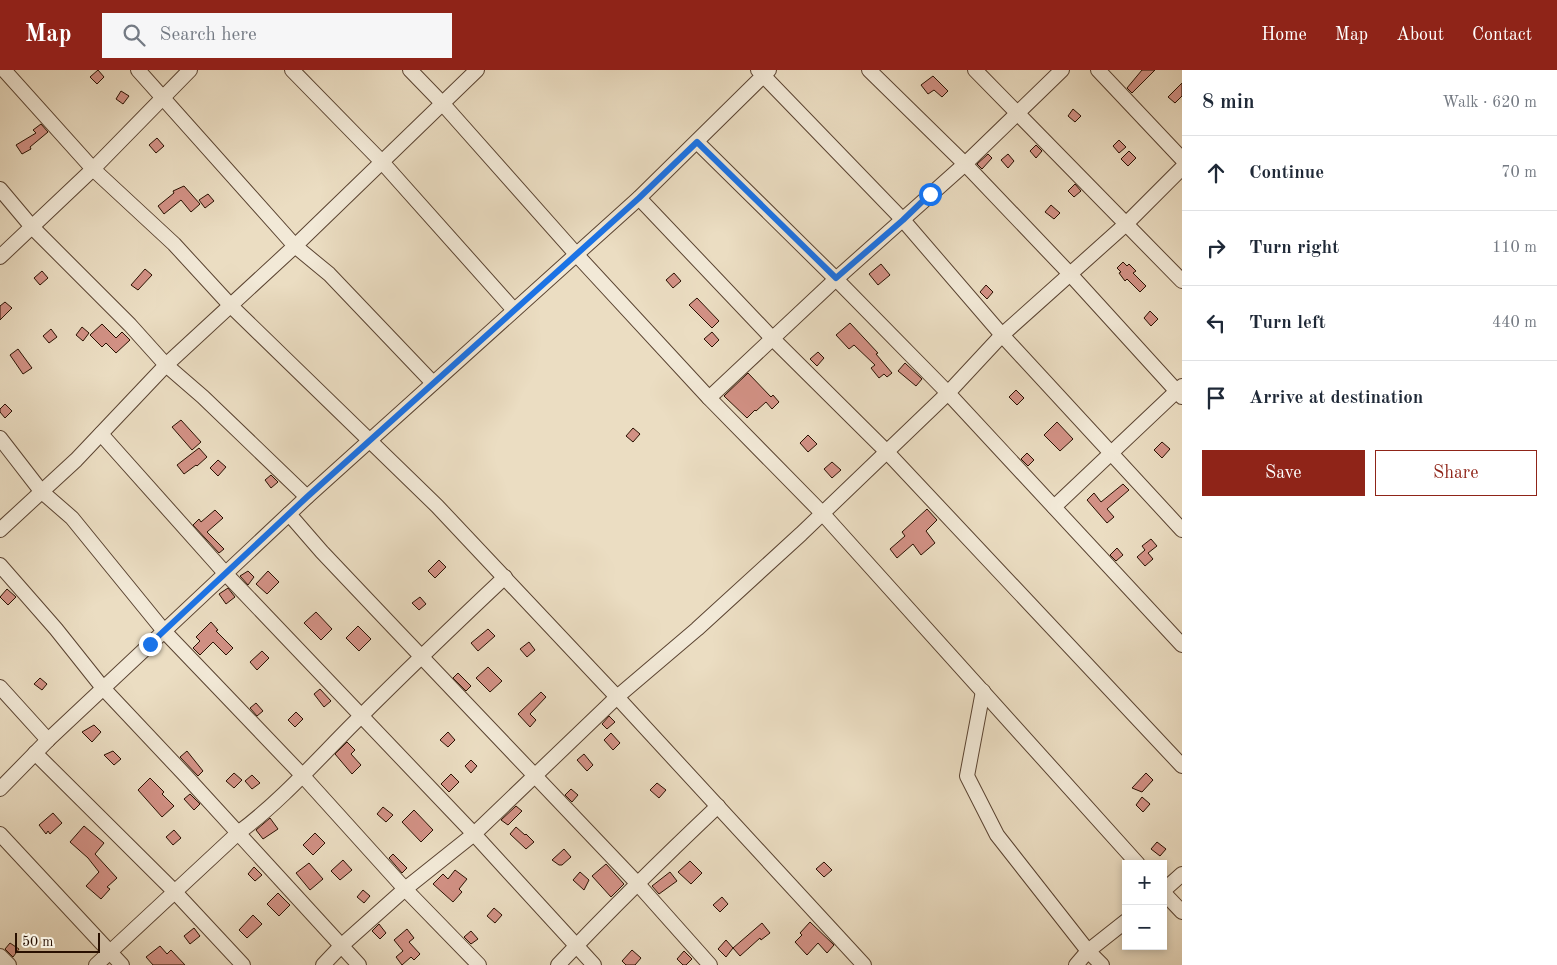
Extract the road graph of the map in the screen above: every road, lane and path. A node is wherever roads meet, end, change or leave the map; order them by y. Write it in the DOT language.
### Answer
graph roads {
  1 [pos="4,70"];
  2 [pos="138,70"];
  3 [pos="190,70"];
  4 [pos="292,70"];
  5 [pos="410,70"];
  6 [pos="477,70"];
  7 [pos="869,70"];
  8 [pos="975,70"];
  9 [pos="1062,70"];
  10 [pos="1098,70"];
  11 [pos="763,72"];
  12 [pos="162,98"];
  13 [pos="442,103"];
  14 [pos="1017,113"];
  15 [pos="697,142"];
  16 [pos="1182,159"];
  17 [pos="382,162"];
  18 [pos="965,164"];
  19 [pos="1182,168"];
  20 [pos="93,170"];
  21 [pos="0,189"];
  22 [pos="639,198"];
  23 [pos="0,207"];
  24 [pos="903,220"];
  25 [pos="28,222"];
  26 [pos="1126,224"];
  27 [pos="295,246"];
  28 [pos="576,254"];
  29 [pos="0,257"];
  30 [pos="1070,274"];
  31 [pos="836,278"];
  32 [pos="1182,281"];
  33 [pos="231,306"];
  34 [pos="514,310"];
  35 [pos="1002,335"];
  36 [pos="772,338"];
  37 [pos="166,365"];
  38 [pos="433,383"];
  39 [pos="1180,392"];
  40 [pos="948,393"];
  41 [pos="709,398"];
  42 [pos="101,434"];
  43 [pos="0,438"];
  44 [pos="369,441"];
  45 [pos="887,452"];
  46 [pos="1111,454"];
  47 [pos="41,491"];
  48 [pos="307,497"];
  49 [pos="1054,507"];
  50 [pos="289,514"];
  51 [pos="823,514"];
  52 [pos="0,530"];
  53 [pos="1182,530"];
  54 [pos="0,565"];
  55 [pos="225,573"];
  56 [pos="505,577"];
  57 [pos="164,631"];
  58 [pos="1182,645"];
  59 [pos="421,656"];
  60 [pos="0,687"];
  61 [pos="103,688"];
  62 [pos="983,691"];
  63 [pos="617,697"];
  64 [pos="361,716"];
  65 [pos="48,740"];
  66 [pos="35,753"];
  67 [pos="1182,766"];
  68 [pos="535,774"];
  69 [pos="302,775"];
  70 [pos="0,789"];
  71 [pos="718,806"];
  72 [pos="238,833"];
  73 [pos="0,834"];
  74 [pos="474,834"];
  75 [pos="1134,860"];
  76 [pos="1182,874"];
  77 [pos="637,882"];
  78 [pos="405,888"];
  79 [pos="1167,888"];
  80 [pos="174,891"];
  81 [pos="1167,896"];
  82 [pos="1182,912"];
  83 [pos="1122,924"];
  84 [pos="341,946"];
  85 [pos="576,946"];
  86 [pos="1088,951"];
  87 [pos="110,952"];
  88 [pos="0,956"];
  89 [pos="859,960"];
  90 [pos="8,965"];
  91 [pos="96,965"];
  92 [pos="122,965"];
  93 [pos="243,965"];
  94 [pos="323,965"];
  95 [pos="359,965"];
  96 [pos="480,965"];
  97 [pos="558,965"];
  98 [pos="594,965"];
  99 [pos="710,965"];
  100 [pos="843,965"];
  101 [pos="1076,965"];
  102 [pos="1102,965"];
  1 -- 20 [label="street"];
  2 -- 12 [label="street"];
  3 -- 12 [label="street"];
  4 -- 17 [label="street"];
  5 -- 13 [label="street"];
  6 -- 13 [label="street"];
  7 -- 18 [label="street"];
  8 -- 14 [label="street"];
  9 -- 14 [label="street"];
  10 -- 16 [label="street"];
  11 -- 15 [label="street"];
  11 -- 24 [label="street"];
  12 -- 20 [label="street"];
  12 -- 27 [label="street"];
  13 -- 17 [label="street"];
  13 -- 28 [label="street"];
  14 -- 18 [label="street"];
  14 -- 26 [label="street"];
  15 -- 22 [label="street"];
  15 -- 31 [label="street"];
  17 -- 27 [label="street"];
  17 -- 34 [label="street"];
  18 -- 24 [label="street"];
  18 -- 30 [label="street"];
  19 -- 26 [label="street"];
  20 -- 25 [label="street"];
  20 -- 33 [label="street"];
  21 -- 25 [label="street"];
  22 -- 28 [label="street"];
  22 -- 36 [label="street"];
  23 -- 25 [label="street"];
  24 -- 31 [label="street"];
  24 -- 35 [label="street"];
  25 -- 29 [label="street"];
  25 -- 37 [label="street"];
  26 -- 30 [label="street"];
  26 -- 32 [label="street"];
  27 -- 33 [label="street"];
  27 -- 38 [label="street"];
  28 -- 34 [label="street"];
  28 -- 41 [label="street"];
  30 -- 35 [label="street"];
  30 -- 39 [label="street"];
  31 -- 36 [label="street"];
  31 -- 40 [label="street"];
  33 -- 37 [label="street"];
  33 -- 44 [label="street"];
  34 -- 38 [label="street"];
  35 -- 40 [label="street"];
  35 -- 46 [label="street"];
  36 -- 41 [label="street"];
  36 -- 45 [label="street"];
  37 -- 42 [label="street"];
  37 -- 48 [label="street"];
  38 -- 44 [label="street"];
  39 -- 46 [label="street"];
  40 -- 45 [label="street"];
  40 -- 49 [label="street"];
  41 -- 51 [label="street"];
  42 -- 47 [label="street"];
  42 -- 55 [label="street"];
  43 -- 47 [label="street"];
  44 -- 48 [label="street"];
  44 -- 56 [label="street"];
  45 -- 51 [label="street"];
  45 -- 67 [label="street"];
  46 -- 49 [label="street"];
  46 -- 53 [label="street"];
  47 -- 52 [label="street"];
  47 -- 57 [label="street"];
  48 -- 50 [label="street"];
  49 -- 58 [label="street"];
  50 -- 55 [label="street"];
  50 -- 59 [label="street"];
  51 -- 62 [label="street"];
  51 -- 63 [label="street"];
  54 -- 61 [label="street"];
  55 -- 57 [label="street"];
  55 -- 64 [label="street"];
  56 -- 59 [label="street"];
  56 -- 63 [label="street"];
  57 -- 61 [label="street"];
  57 -- 69 [label="street"];
  59 -- 64 [label="street"];
  59 -- 68 [label="street"];
  60 -- 65 [label="street"];
  61 -- 65 [label="street"];
  61 -- 72 [label="street"];
  62 -- 75 [label="street"];
  62 -- 86 [label="street"];
  63 -- 68 [label="street"];
  63 -- 71 [label="street"];
  64 -- 69 [label="street"];
  64 -- 74 [label="street"];
  65 -- 66 [label="street"];
  66 -- 70 [label="street"];
  66 -- 80 [label="street"];
  68 -- 74 [label="street"];
  68 -- 77 [label="street"];
  69 -- 72 [label="street"];
  69 -- 78 [label="street"];
  71 -- 77 [label="street"];
  71 -- 89 [label="street"];
  72 -- 80 [label="street"];
  72 -- 84 [label="street"];
  73 -- 87 [label="street"];
  74 -- 78 [label="street"];
  74 -- 85 [label="street"];
  76 -- 79 [label="street"];
  77 -- 85 [label="street"];
  77 -- 99 [label="street"];
  78 -- 84 [label="street"];
  78 -- 96 [label="street"];
  80 -- 87 [label="street"];
  80 -- 93 [label="street"];
  81 -- 82 [label="street"];
  83 -- 86 [label="street"];
  84 -- 94 [label="street"];
  84 -- 95 [label="street"];
  85 -- 97 [label="street"];
  85 -- 98 [label="street"];
  86 -- 101 [label="street"];
  86 -- 102 [label="street"];
  87 -- 91 [label="street"];
  87 -- 92 [label="street"];
  88 -- 90 [label="street"];
  89 -- 100 [label="street"];
}
